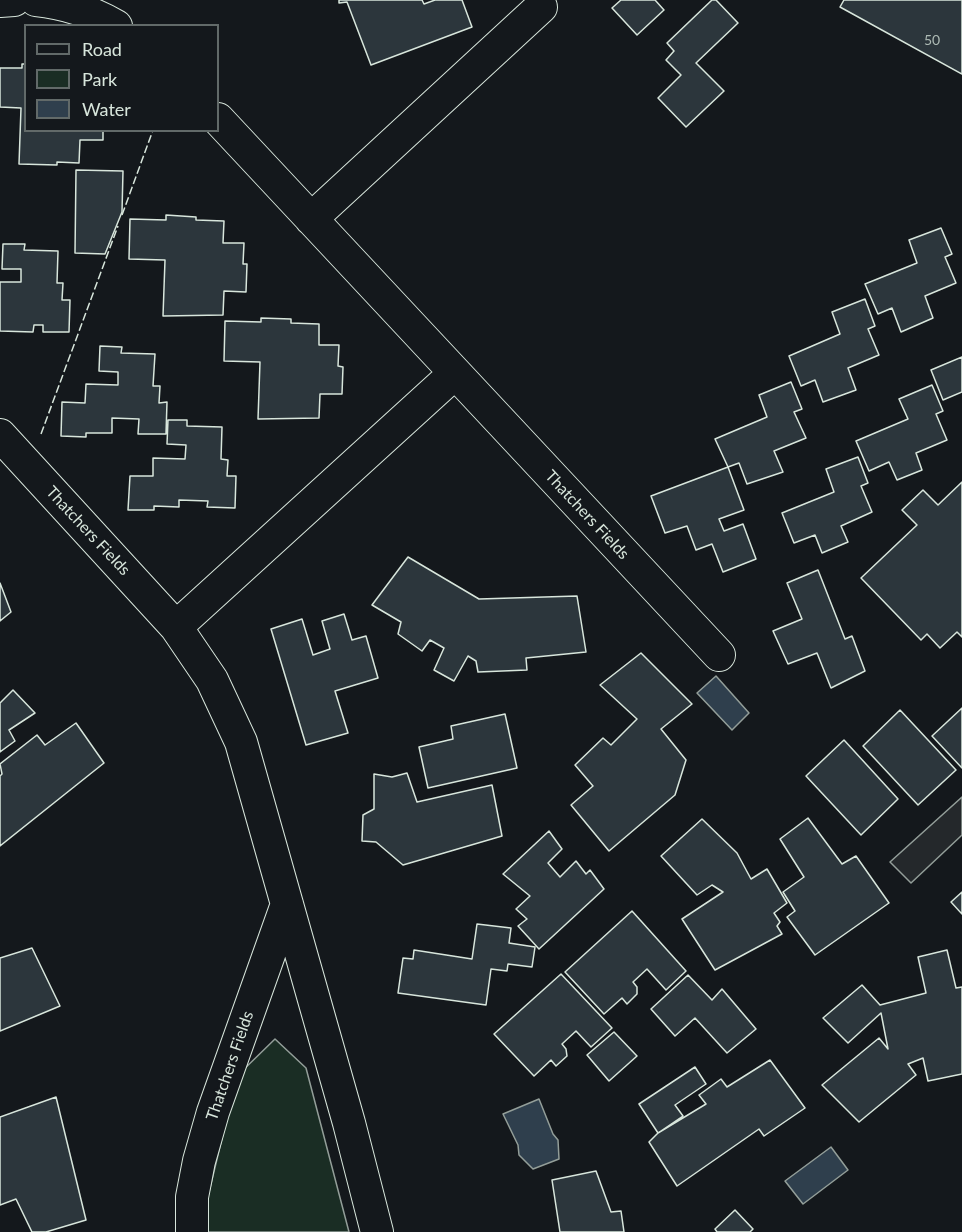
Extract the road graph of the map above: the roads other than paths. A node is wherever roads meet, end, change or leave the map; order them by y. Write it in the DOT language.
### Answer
graph roads {
  1 [pos="14,0"];
  2 [pos="36,0"];
  3 [pos="0,1"];
  4 [pos="541,7"];
  5 [pos="112,24"];
  6 [pos="219,120"];
  7 [pos="311,219"];
  8 [pos="454,375"];
  9 [pos="0,435"];
  10 [pos="176,627"];
  11 [pos="719,655"];
  12 [pos="287,904"];
  13 [pos="192,1232"];
  14 [pos="377,1232"];
  1 -- 3 [label="street"];
  2 -- 5 [label="street"];
  4 -- 7 [label="street"];
  6 -- 7 [label="street, Thatchers Fields"];
  7 -- 8 [label="street, Thatchers Fields"];
  8 -- 10 [label="street"];
  8 -- 11 [label="street, Thatchers Fields"];
  9 -- 10 [label="street, Thatchers Fields"];
  10 -- 12 [label="street, Thatchers Fields"];
  12 -- 13 [label="street, Thatchers Fields"];
  12 -- 14 [label="street, Thatchers Fields"];
}
